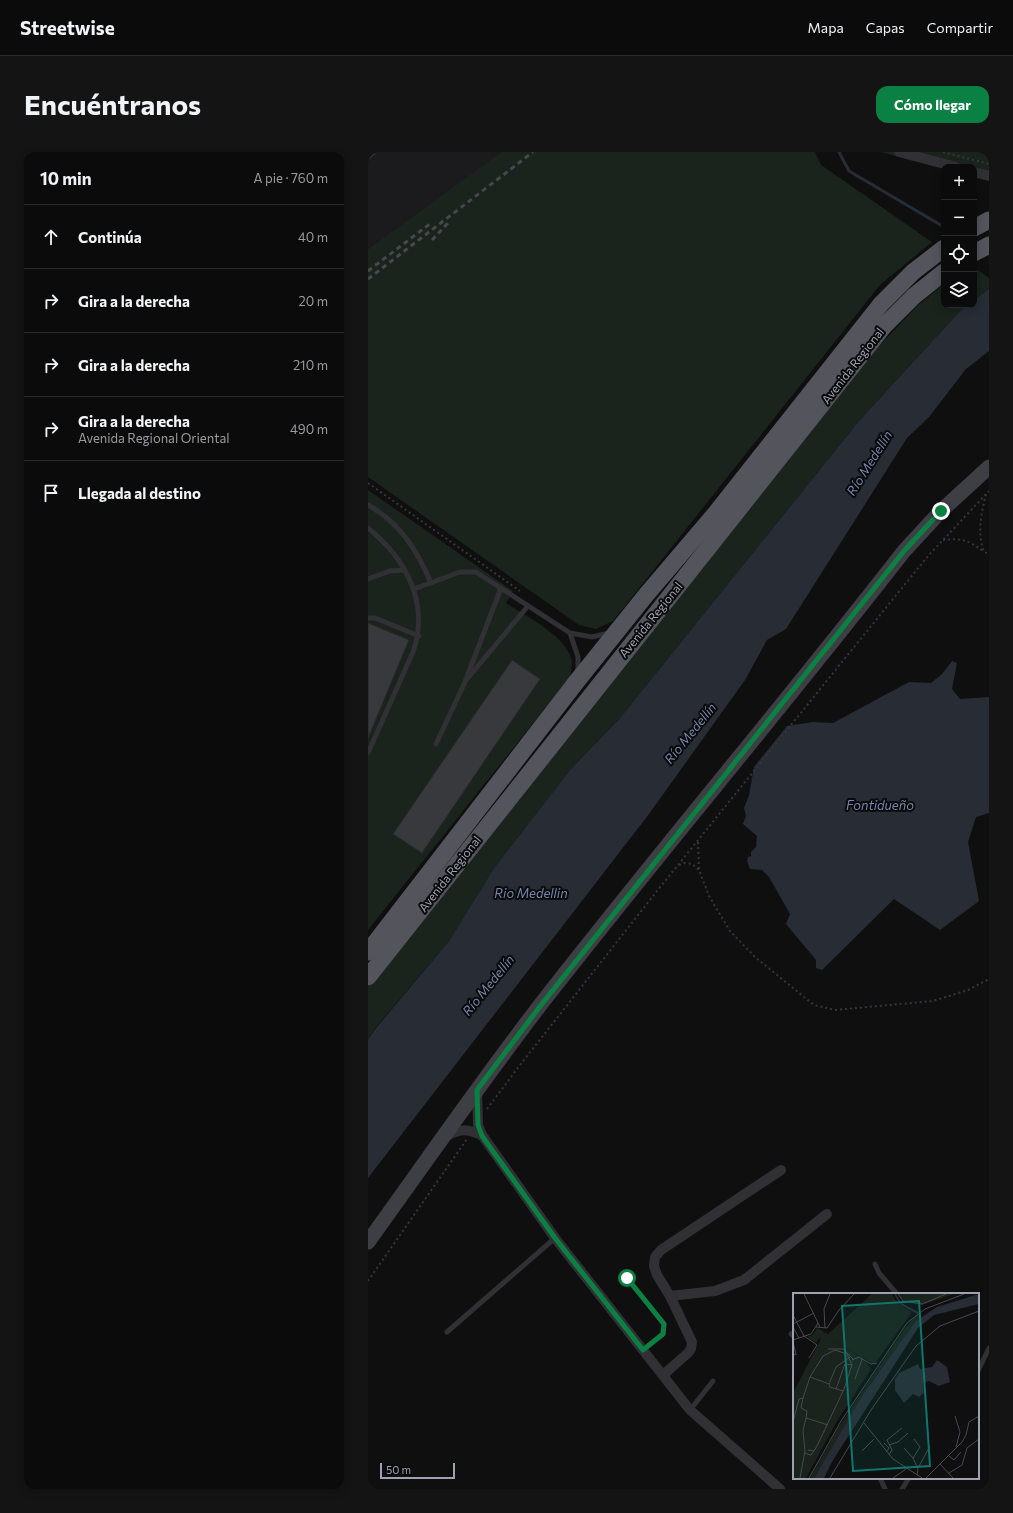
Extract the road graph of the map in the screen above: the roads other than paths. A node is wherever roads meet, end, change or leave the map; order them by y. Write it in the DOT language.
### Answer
graph roads {
  1 [pos="374,152"];
  2 [pos="899,152"];
  3 [pos="368,157"];
  4 [pos="945,164"];
  5 [pos="977,173"];
  6 [pos="989,176"];
  7 [pos="989,245"];
  8 [pos="941,250"];
  9 [pos="977,251"];
  10 [pos="941,274"];
  11 [pos="989,467"];
  12 [pos="368,505"];
  13 [pos="368,528"];
  14 [pos="404,570"];
  15 [pos="368,579"];
  16 [pos="431,583"];
  17 [pos="501,588"];
  18 [pos="414,590"];
  19 [pos="528,606"];
  20 [pos="368,618"];
  21 [pos="618,630"];
  22 [pos="570,633"];
  23 [pos="419,636"];
  24 [pos="577,681"];
  25 [pos="464,682"];
  26 [pos="436,744"];
  27 [pos="368,753"];
  28 [pos="368,952"];
  29 [pos="368,977"];
  30 [pos="477,1090"];
  31 [pos="482,1136"];
  32 [pos="442,1138"];
  33 [pos="781,1170"];
  34 [pos="827,1214"];
  35 [pos="555,1238"];
  36 [pos="368,1242"];
  37 [pos="875,1264"];
  38 [pos="627,1278"];
  39 [pos="896,1293"];
  40 [pos="670,1296"];
  41 [pos="447,1332"];
  42 [pos="989,1348"];
  43 [pos="643,1350"];
  44 [pos="979,1369"];
  45 [pos="663,1375"];
  46 [pos="714,1381"];
  47 [pos="690,1410"];
  48 [pos="880,1479"];
  49 [pos="908,1479"];
  50 [pos="780,1489"];
  51 [pos="885,1489"];
  52 [pos="902,1489"];
  1 -- 3 [label="lane"];
  2 -- 4 [label="street"];
  5 -- 6 [label="street"];
  7 -- 9 [label="highway"];
  8 -- 21 [label="highway, Avenida Regional"];
  10 -- 29 [label="highway, Avenida Regional"];
  11 -- 30 [label="main road"];
  12 -- 16 [label="lane"];
  13 -- 14 [label="lane"];
  14 -- 15 [label="lane"];
  14 -- 18 [label="lane"];
  16 -- 17 [label="lane"];
  16 -- 18 [label="lane"];
  17 -- 19 [label="lane"];
  17 -- 25 [label="lane"];
  18 -- 23 [label="lane"];
  19 -- 22 [label="lane"];
  19 -- 25 [label="lane"];
  20 -- 23 [label="lane"];
  21 -- 22 [label="lane"];
  21 -- 24 [label="highway, Avenida Regional"];
  22 -- 24 [label="lane"];
  23 -- 27 [label="lane"];
  24 -- 28 [label="highway, Avenida Regional"];
  25 -- 26 [label="lane"];
  30 -- 31 [label="street"];
  30 -- 32 [label="main road"];
  31 -- 32 [label="street"];
  31 -- 35 [label="street"];
  32 -- 36 [label="main road"];
  33 -- 40 [label="street"];
  34 -- 40 [label="street"];
  35 -- 41 [label="lane"];
  35 -- 43 [label="street"];
  37 -- 39 [label="lane"];
  38 -- 43 [label="lane"];
  40 -- 45 [label="street"];
  42 -- 44 [label="lane"];
  43 -- 45 [label="street"];
  45 -- 47 [label="street"];
  46 -- 47 [label="lane"];
  47 -- 50 [label="street"];
  48 -- 51 [label="lane"];
  49 -- 52 [label="lane"];
}
